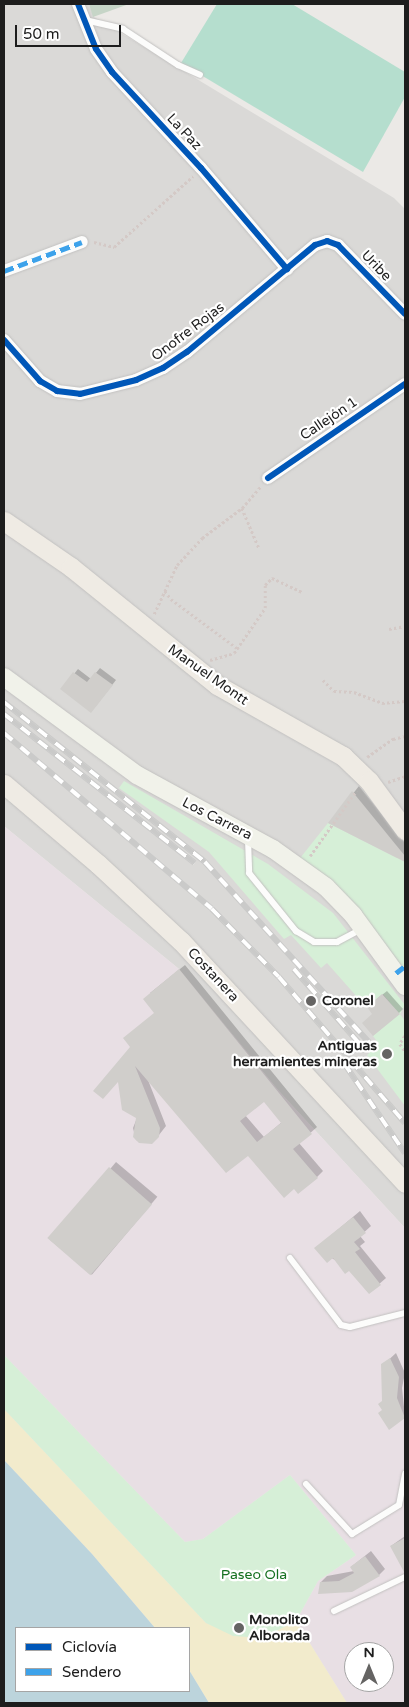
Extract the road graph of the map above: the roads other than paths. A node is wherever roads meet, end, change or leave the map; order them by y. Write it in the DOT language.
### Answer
graph roads {
  1 [pos="78,4"];
  2 [pos="84,20"];
  3 [pos="200,76"];
  4 [pos="326,241"];
  5 [pos="82,242"];
  6 [pos="287,268"];
  7 [pos="4,270"];
  8 [pos="405,314"];
  9 [pos="4,340"];
  10 [pos="405,384"];
  11 [pos="268,478"];
  12 [pos="4,521"];
  13 [pos="4,677"];
  14 [pos="4,784"];
  15 [pos="405,830"];
  16 [pos="248,835"];
  17 [pos="363,928"];
  18 [pos="402,975"];
  19 [pos="405,1183"];
  20 [pos="290,1258"];
  21 [pos="405,1313"];
  22 [pos="405,1474"];
  23 [pos="306,1484"];
  24 [pos="405,1577"];
  25 [pos="334,1611"];
  1 -- 2 [label="street, La Paz"];
  2 -- 3 [label="lane"];
  2 -- 6 [label="street, La Paz"];
  4 -- 6 [label="street, Onofre Rojas"];
  4 -- 8 [label="street, Uribe"];
  5 -- 7 [label="street"];
  6 -- 9 [label="street, Onofre Rojas"];
  10 -- 11 [label="street, Callejón 1"];
  12 -- 15 [label="main road, Manuel Montt"];
  13 -- 16 [label="main road, Los Carrera"];
  14 -- 19 [label="main road, Costanera"];
  16 -- 17 [label="main road, Los Carrera"];
  16 -- 17 [label="lane"];
  17 -- 18 [label="main road, Los Carrera"];
  20 -- 21 [label="lane"];
  22 -- 23 [label="lane"];
  24 -- 25 [label="lane"];
}
